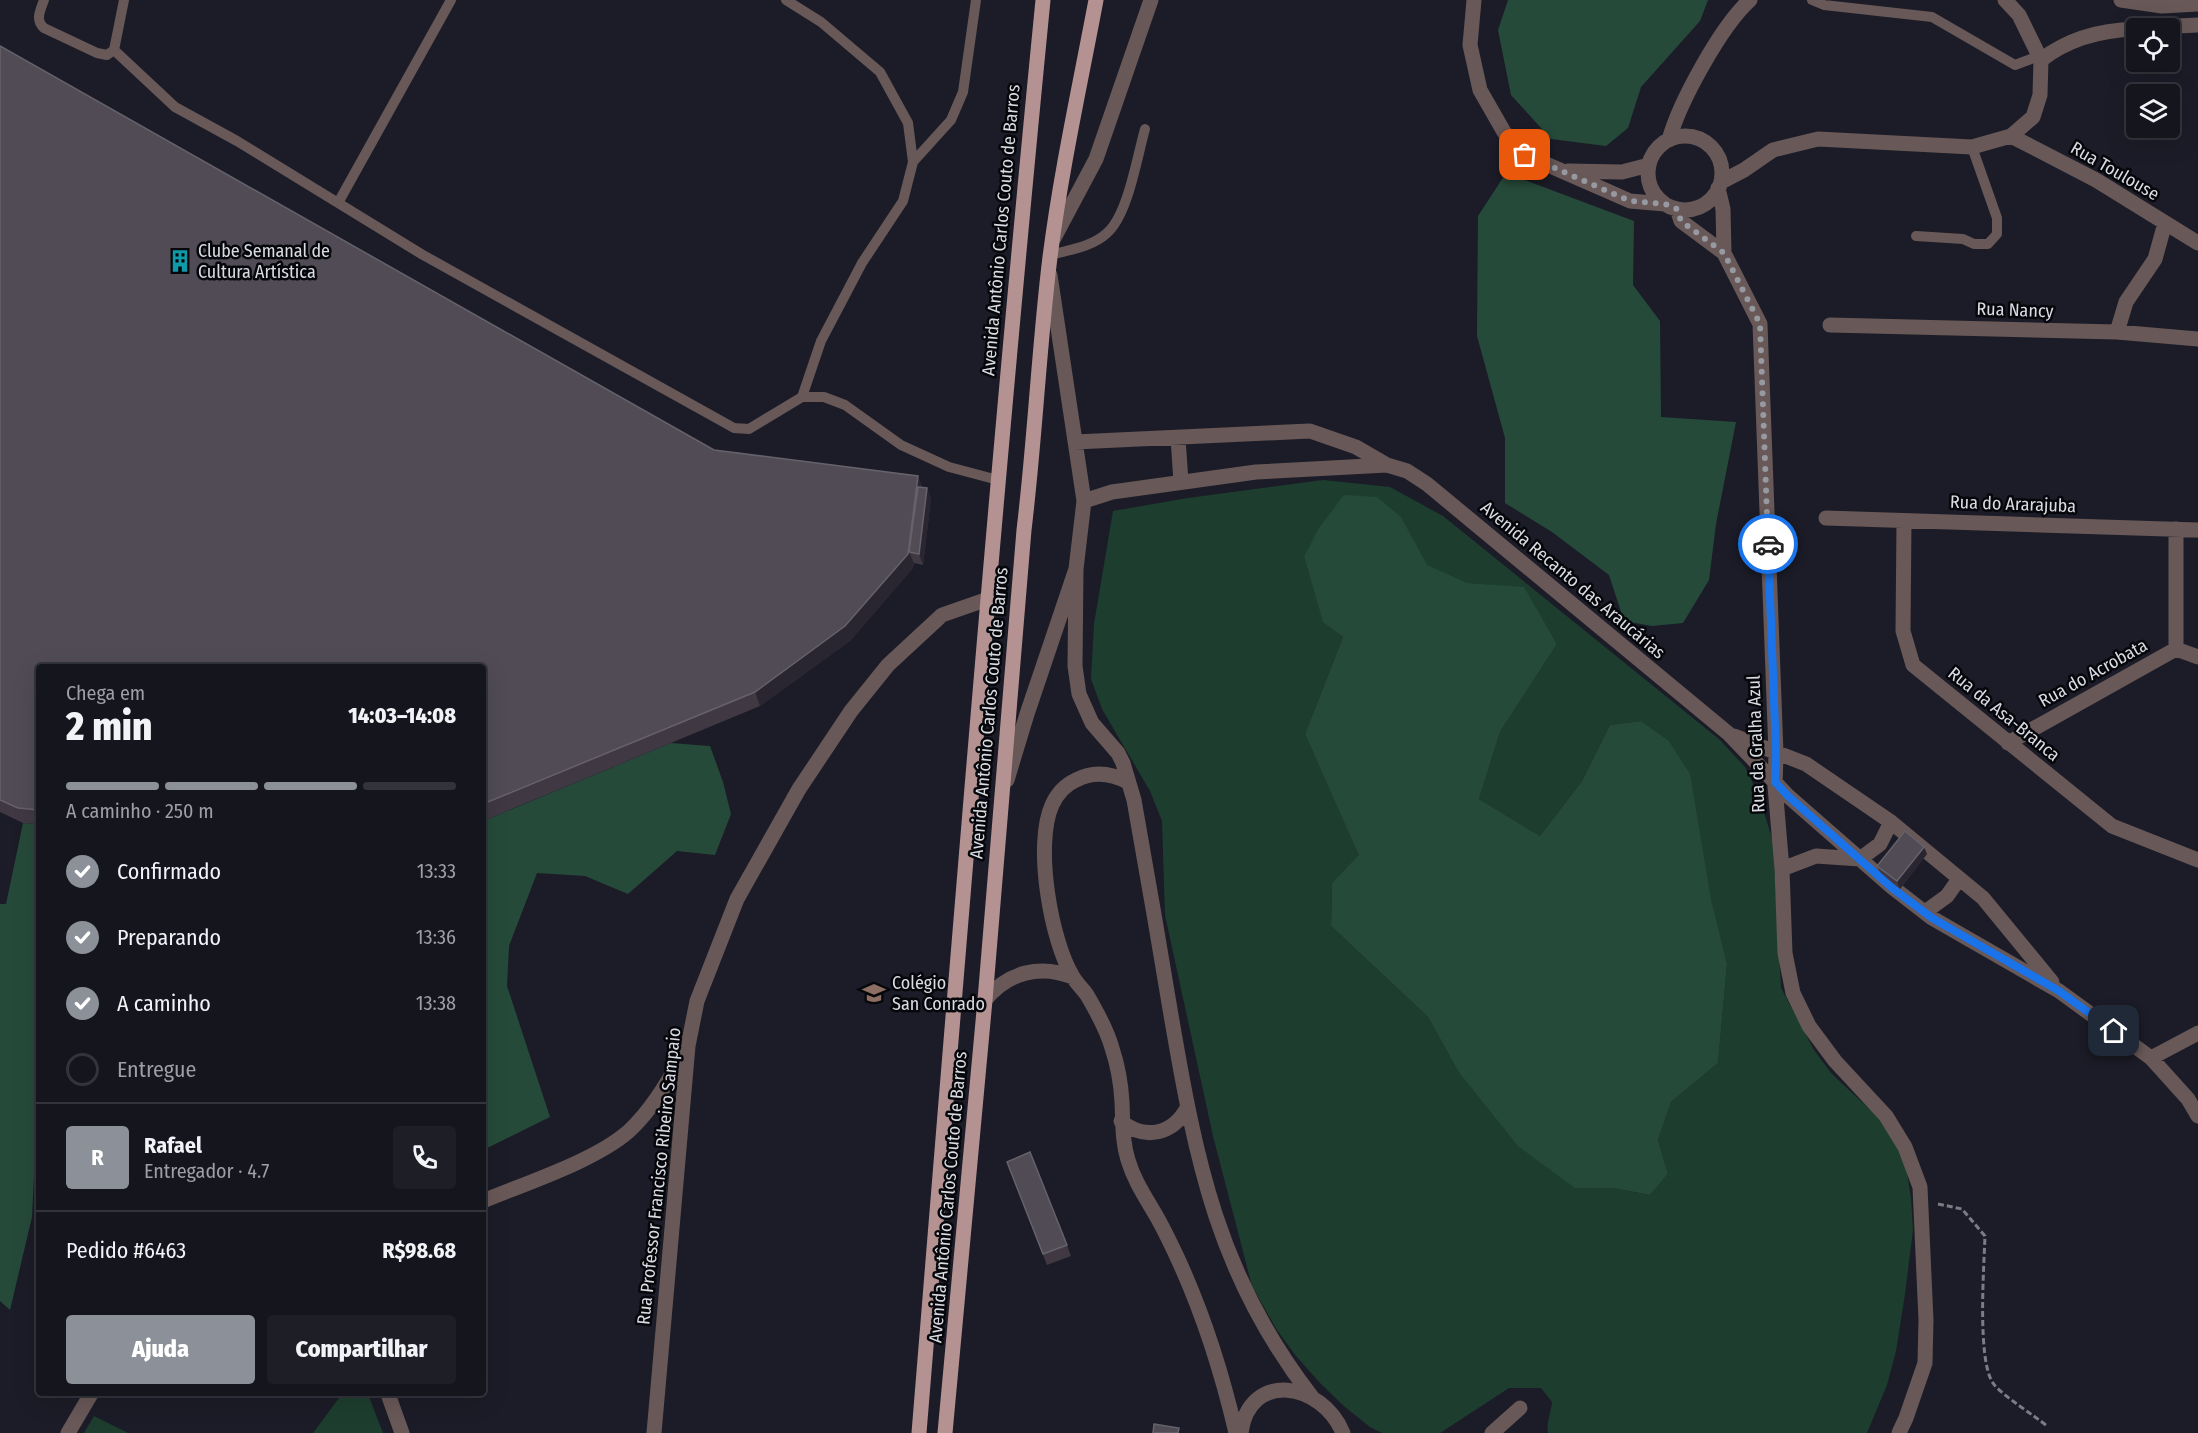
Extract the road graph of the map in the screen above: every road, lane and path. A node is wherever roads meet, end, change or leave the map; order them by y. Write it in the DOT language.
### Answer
graph roads {
  1 [pos="44,0"];
  2 [pos="124,0"];
  3 [pos="451,0"];
  4 [pos="786,0"];
  5 [pos="976,0"];
  6 [pos="1043,0"];
  7 [pos="1096,0"];
  8 [pos="1151,0"];
  9 [pos="1474,0"];
  10 [pos="1750,0"];
  11 [pos="1812,0"];
  12 [pos="2005,0"];
  13 [pos="2121,0"];
  14 [pos="2198,4"];
  15 [pos="2198,25"];
  16 [pos="2180,26"];
  17 [pos="2126,29"];
  18 [pos="114,50"];
  19 [pos="2040,58"];
  20 [pos="1145,129"];
  21 [pos="2011,136"];
  22 [pos="1669,140"];
  23 [pos="1971,147"];
  24 [pos="913,162"];
  25 [pos="1649,165"];
  26 [pos="1562,171"];
  27 [pos="1720,185"];
  28 [pos="338,203"];
  29 [pos="1671,206"];
  30 [pos="2165,223"];
  31 [pos="1916,236"];
  32 [pos="2198,243"];
  33 [pos="1724,253"];
  34 [pos="1051,254"];
  35 [pos="1830,325"];
  36 [pos="2117,332"];
  37 [pos="2198,339"];
  38 [pos="802,397"];
  39 [pos="1178,438"];
  40 [pos="1074,442"];
  41 [pos="1387,465"];
  42 [pos="998,480"];
  43 [pos="1181,482"];
  44 [pos="1084,501"];
  45 [pos="1826,518"];
  46 [pos="1904,521"];
  47 [pos="2176,529"];
  48 [pos="2198,530"];
  49 [pos="1076,569"];
  50 [pos="988,599"];
  51 [pos="2176,649"];
  52 [pos="2198,657"];
  53 [pos="1729,734"];
  54 [pos="2008,743"];
  55 [pos="1776,753"];
  56 [pos="1128,782"];
  57 [pos="1775,782"];
  58 [pos="1002,795"];
  59 [pos="1891,822"];
  60 [pos="1860,859"];
  61 [pos="2198,860"];
  62 [pos="1782,869"];
  63 [pos="1959,879"];
  64 [pos="1924,912"];
  65 [pos="1073,977"];
  66 [pos="2059,991"];
  67 [pos="985,1000"];
  68 [pos="2198,1033"];
  69 [pos="688,1047"];
  70 [pos="2151,1058"];
  71 [pos="1187,1108"];
  72 [pos="2198,1116"];
  73 [pos="1121,1121"];
  74 [pos="486,1200"];
  75 [pos="1921,1202"];
  76 [pos="90,1396"];
  77 [pos="389,1396"];
  78 [pos="1312,1396"];
  79 [pos="1520,1407"];
  80 [pos="2047,1426"];
  81 [pos="1344,1431"];
  82 [pos="68,1433"];
  83 [pos="402,1433"];
  84 [pos="654,1433"];
  85 [pos="919,1433"];
  86 [pos="945,1433"];
  87 [pos="1236,1433"];
  88 [pos="1241,1433"];
  89 [pos="1492,1433"];
  90 [pos="1899,1433"];
  1 -- 18 [label="lane"];
  2 -- 18 [label="lane"];
  3 -- 28 [label="lane"];
  4 -- 24 [label="lane"];
  5 -- 24 [label="lane"];
  6 -- 42 [label="main road, Avenida Antônio Carlos Couto de Barros"];
  7 -- 34 [label="main road, Avenida Antônio Carlos Couto de Barros"];
  8 -- 34 [label="street"];
  9 -- 26 [label="street"];
  10 -- 22 [label="street"];
  11 -- 19 [label="lane"];
  12 -- 19 [label="street"];
  13 -- 14 [label="street"];
  15 -- 16 [label="street"];
  17 -- 19 [label="street"];
  18 -- 28 [label="lane"];
  19 -- 21 [label="street"];
  20 -- 34 [label="lane"];
  21 -- 23 [label="street"];
  21 -- 30 [label="street, Rua Toulouse"];
  22 -- 25 [label="street"];
  22 -- 27 [label="street"];
  23 -- 27 [label="street"];
  23 -- 31 [label="lane"];
  24 -- 38 [label="lane"];
  25 -- 26 [label="street"];
  25 -- 29 [label="street"];
  26 -- 29 [label="street"];
  27 -- 29 [label="street"];
  27 -- 33 [label="street, Rua da Gralha Azul"];
  28 -- 38 [label="lane"];
  29 -- 33 [label="street, Rua da Gralha Azul"];
  30 -- 32 [label="street, Rua Toulouse"];
  30 -- 36 [label="street"];
  33 -- 55 [label="street, Rua da Gralha Azul"];
  34 -- 40 [label="street"];
  34 -- 58 [label="main road, Avenida Antônio Carlos Couto de Barros"];
  35 -- 36 [label="street, Rua Nancy"];
  36 -- 37 [label="street, Rua Nancy"];
  38 -- 42 [label="lane"];
  39 -- 40 [label="street, Avenida Recanto das Araucárias"];
  39 -- 41 [label="street, Avenida Recanto das Araucárias"];
  39 -- 43 [label="street"];
  40 -- 44 [label="street"];
  41 -- 43 [label="street, Avenida Recanto das Araucárias"];
  41 -- 53 [label="street, Avenida Recanto das Araucárias"];
  42 -- 50 [label="main road, Avenida Antônio Carlos Couto de Barros"];
  43 -- 44 [label="street, Avenida Recanto das Araucárias"];
  44 -- 49 [label="street"];
  45 -- 46 [label="street, Rua do Ararajuba"];
  46 -- 47 [label="street, Rua do Ararajuba"];
  46 -- 54 [label="street, Rua da Asa-Branca"];
  47 -- 48 [label="street, Rua do Ararajuba"];
  47 -- 51 [label="street"];
  49 -- 56 [label="street"];
  49 -- 58 [label="street"];
  50 -- 69 [label="street, Rua Professor Francisco Ribeiro Sampaio"];
  50 -- 85 [label="main road, Avenida Antônio Carlos Couto de Barros"];
  51 -- 52 [label="street, Rua do Acrobata"];
  51 -- 54 [label="street, Rua do Acrobata"];
  53 -- 55 [label="street, Avenida Recanto das Araucárias"];
  53 -- 57 [label="street, Avenida Recanto das Araucárias"];
  54 -- 61 [label="street, Rua da Asa-Branca"];
  55 -- 57 [label="street, Rua da Gralha Azul"];
  55 -- 59 [label="street, Avenida Recanto das Araucárias"];
  56 -- 65 [label="street"];
  56 -- 71 [label="street"];
  57 -- 60 [label="street, Avenida Recanto das Araucárias"];
  57 -- 62 [label="street, Rua da Gralha Azul"];
  58 -- 67 [label="main road, Avenida Antônio Carlos Couto de Barros"];
  59 -- 60 [label="street"];
  59 -- 63 [label="street, Avenida Recanto das Araucárias"];
  60 -- 62 [label="street"];
  60 -- 64 [label="street, Avenida Recanto das Araucárias"];
  62 -- 75 [label="street, Rua da Gralha Azul"];
  63 -- 64 [label="street"];
  63 -- 66 [label="street, Avenida Recanto das Araucárias"];
  64 -- 66 [label="street, Avenida Recanto das Araucárias"];
  65 -- 67 [label="street"];
  65 -- 73 [label="street"];
  66 -- 70 [label="street"];
  67 -- 86 [label="main road, Avenida Antônio Carlos Couto de Barros"];
  68 -- 70 [label="street"];
  69 -- 74 [label="street"];
  69 -- 84 [label="street, Rua Professor Francisco Ribeiro Sampaio"];
  70 -- 72 [label="street"];
  71 -- 73 [label="street"];
  71 -- 78 [label="street"];
  73 -- 87 [label="street"];
  75 -- 80 [label="path"];
  75 -- 90 [label="street, Rua da Gralha Azul"];
  76 -- 82 [label="street"];
  77 -- 83 [label="street"];
  78 -- 81 [label="street"];
  78 -- 88 [label="street"];
  79 -- 89 [label="street"];
}
